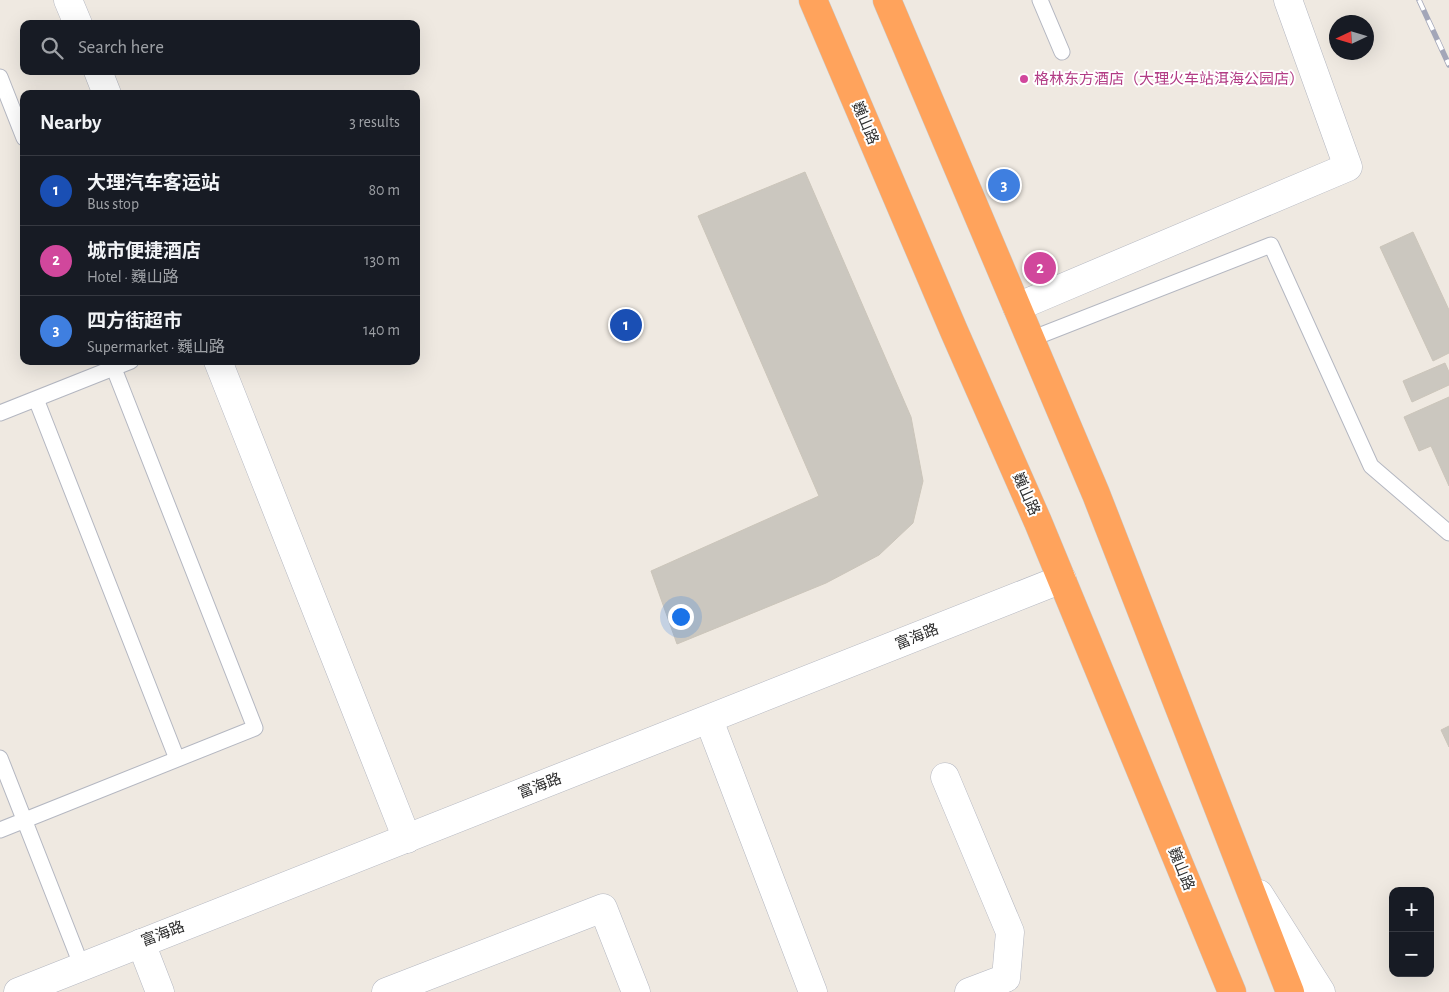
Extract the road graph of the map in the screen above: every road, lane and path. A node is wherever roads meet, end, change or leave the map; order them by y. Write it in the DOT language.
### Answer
graph roads {
  1 [pos="68,0"];
  2 [pos="813,0"];
  3 [pos="887,0"];
  4 [pos="1040,0"];
  5 [pos="1288,0"];
  6 [pos="76,20"];
  7 [pos="1062,52"];
  8 [pos="100,75"];
  9 [pos="0,77"];
  10 [pos="105,90"];
  11 [pos="20,128"];
  12 [pos="1017,307"];
  13 [pos="1031,339"];
  14 [pos="112,365"];
  15 [pos="220,365"];
  16 [pos="36,399"];
  17 [pos="0,413"];
  18 [pos="1449,533"];
  19 [pos="1062,579"];
  20 [pos="709,720"];
  21 [pos="0,758"];
  22 [pos="178,759"];
  23 [pos="945,777"];
  24 [pos="24,820"];
  25 [pos="0,830"];
  26 [pos="407,838"];
  27 [pos="1238,859"];
  28 [pos="140,943"];
  29 [pos="82,967"];
  30 [pos="1015,985"];
  31 [pos="18,992"];
  32 [pos="160,992"];
  33 [pos="386,992"];
  34 [pos="636,992"];
  35 [pos="813,992"];
  36 [pos="969,992"];
  37 [pos="1232,992"];
  38 [pos="1290,992"];
  39 [pos="1321,992"];
  1 -- 6 [label="street"];
  2 -- 19 [label="highway, 巍山路"];
  3 -- 12 [label="highway"];
  4 -- 7 [label="lane"];
  5 -- 12 [label="street"];
  8 -- 10 [label="street"];
  9 -- 11 [label="lane"];
  12 -- 13 [label="highway"];
  13 -- 18 [label="lane"];
  13 -- 27 [label="highway"];
  14 -- 16 [label="lane"];
  14 -- 22 [label="lane"];
  15 -- 26 [label="street"];
  16 -- 17 [label="lane"];
  16 -- 22 [label="lane"];
  19 -- 20 [label="street, 富海路"];
  19 -- 37 [label="highway, 巍山路"];
  20 -- 26 [label="street, 富海路"];
  20 -- 35 [label="street"];
  21 -- 24 [label="lane"];
  22 -- 24 [label="lane"];
  23 -- 30 [label="street"];
  24 -- 25 [label="lane"];
  24 -- 29 [label="lane"];
  26 -- 28 [label="street, 富海路"];
  27 -- 38 [label="highway"];
  27 -- 39 [label="street"];
  28 -- 29 [label="street, 富海路"];
  28 -- 32 [label="street"];
  29 -- 31 [label="street, 富海路"];
  30 -- 36 [label="street"];
  33 -- 34 [label="street"];
}
